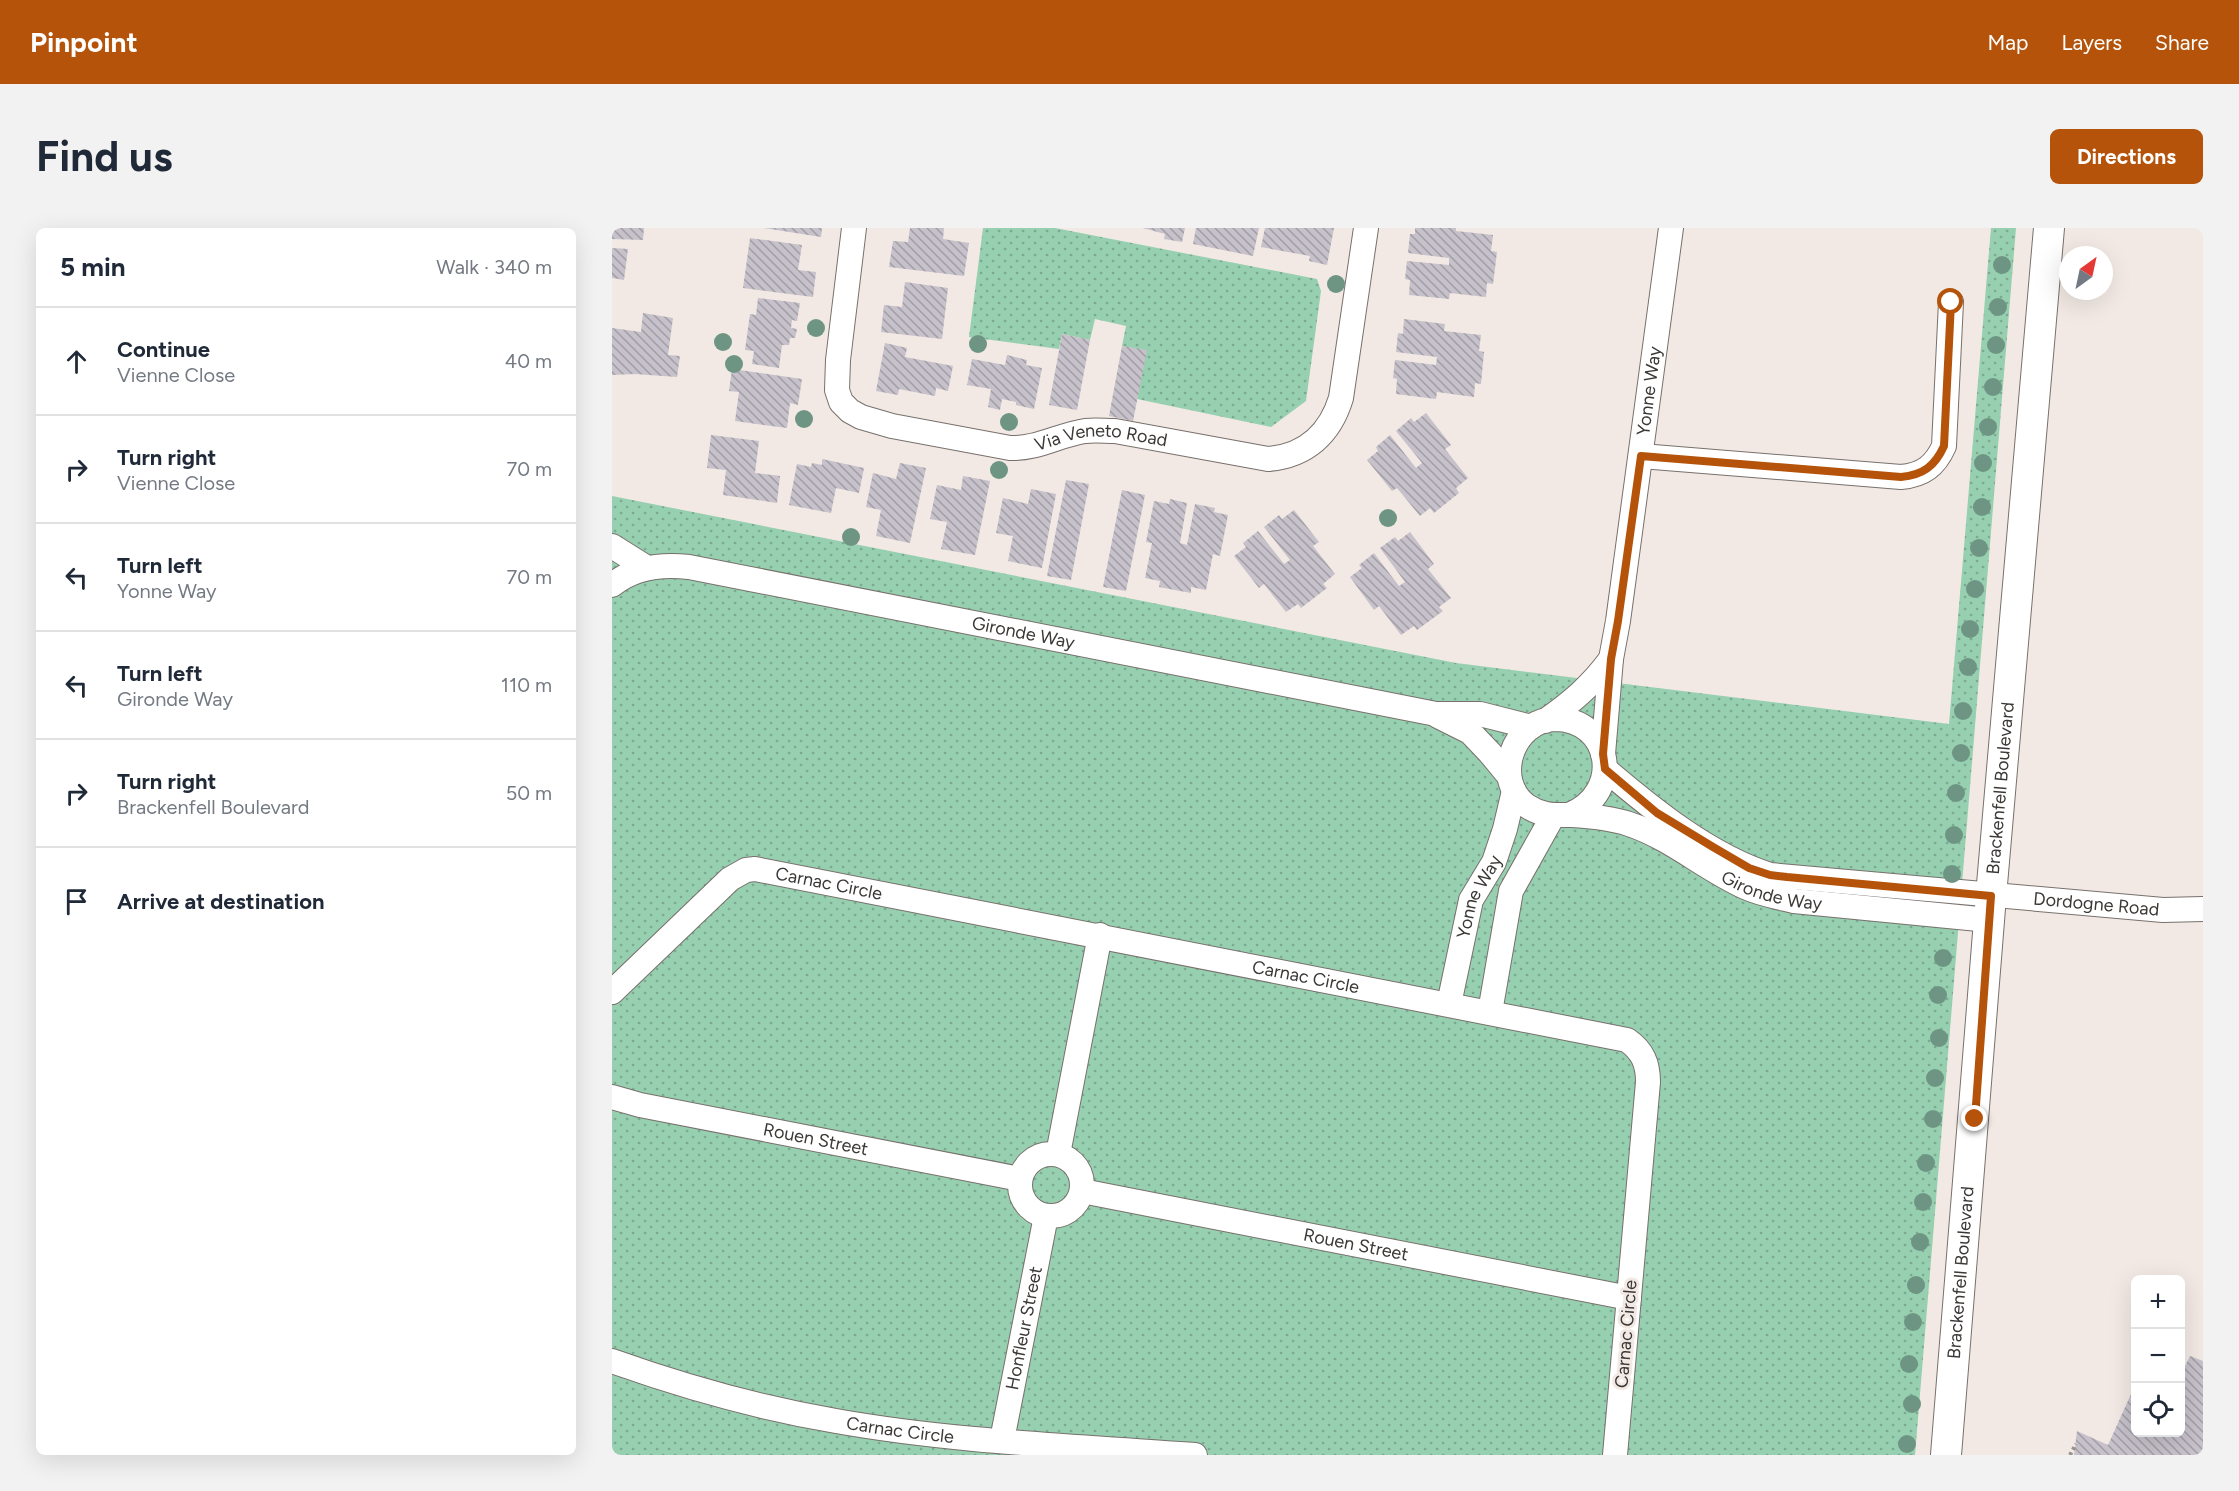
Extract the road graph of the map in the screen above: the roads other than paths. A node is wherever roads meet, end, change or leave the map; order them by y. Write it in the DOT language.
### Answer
graph roads {
  1 [pos="854,228"];
  2 [pos="1366,228"];
  3 [pos="1671,228"];
  4 [pos="2049,228"];
  5 [pos="1951,302"];
  6 [pos="1641,456"];
  7 [pos="612,546"];
  8 [pos="647,568"];
  9 [pos="612,585"];
  10 [pos="1611,659"];
  11 [pos="1436,714"];
  12 [pos="1538,724"];
  13 [pos="1604,762"];
  14 [pos="1511,784"];
  15 [pos="1561,816"];
  16 [pos="1990,908"];
  17 [pos="2203,909"];
  18 [pos="1100,935"];
  19 [pos="612,992"];
  20 [pos="1449,1004"];
  21 [pos="1490,1012"];
  22 [pos="612,1097"];
  23 [pos="1058,1154"];
  24 [pos="1020,1179"];
  25 [pos="1082,1191"];
  26 [pos="1046,1216"];
  27 [pos="1629,1298"];
  28 [pos="612,1361"];
  29 [pos="1002,1440"];
  30 [pos="1195,1455"];
  31 [pos="1616,1455"];
  32 [pos="1946,1455"];
  1 -- 2 [label="street, Via Veneto Road"];
  3 -- 6 [label="street, Yonne Way"];
  4 -- 16 [label="street, Brackenfell Boulevard"];
  5 -- 6 [label="street"];
  6 -- 10 [label="street, Yonne Way"];
  7 -- 8 [label="street"];
  8 -- 9 [label="street, Gironde Way"];
  8 -- 11 [label="street, Gironde Way"];
  10 -- 12 [label="street, Yonne Way"];
  10 -- 13 [label="street, Yonne Way"];
  11 -- 12 [label="street"];
  11 -- 14 [label="street"];
  12 -- 13 [label="street"];
  12 -- 14 [label="street"];
  13 -- 15 [label="street"];
  13 -- 16 [label="street, Gironde Way"];
  14 -- 15 [label="street"];
  14 -- 20 [label="street, Yonne Way"];
  15 -- 16 [label="street, Gironde Way"];
  15 -- 21 [label="street, Yonne Way"];
  16 -- 17 [label="street, Dordogne Road"];
  16 -- 32 [label="street, Brackenfell Boulevard"];
  18 -- 19 [label="street, Carnac Circle"];
  18 -- 20 [label="street, Carnac Circle"];
  18 -- 23 [label="street"];
  20 -- 21 [label="street, Carnac Circle"];
  21 -- 27 [label="street, Carnac Circle"];
  22 -- 24 [label="street, Rouen Street"];
  23 -- 24 [label="street"];
  23 -- 25 [label="street"];
  24 -- 26 [label="street"];
  25 -- 26 [label="street"];
  25 -- 27 [label="street, Rouen Street"];
  26 -- 29 [label="street, Honfleur Street"];
  27 -- 31 [label="street, Carnac Circle"];
  28 -- 29 [label="street, Carnac Circle"];
  29 -- 30 [label="street, Carnac Circle"];
}
